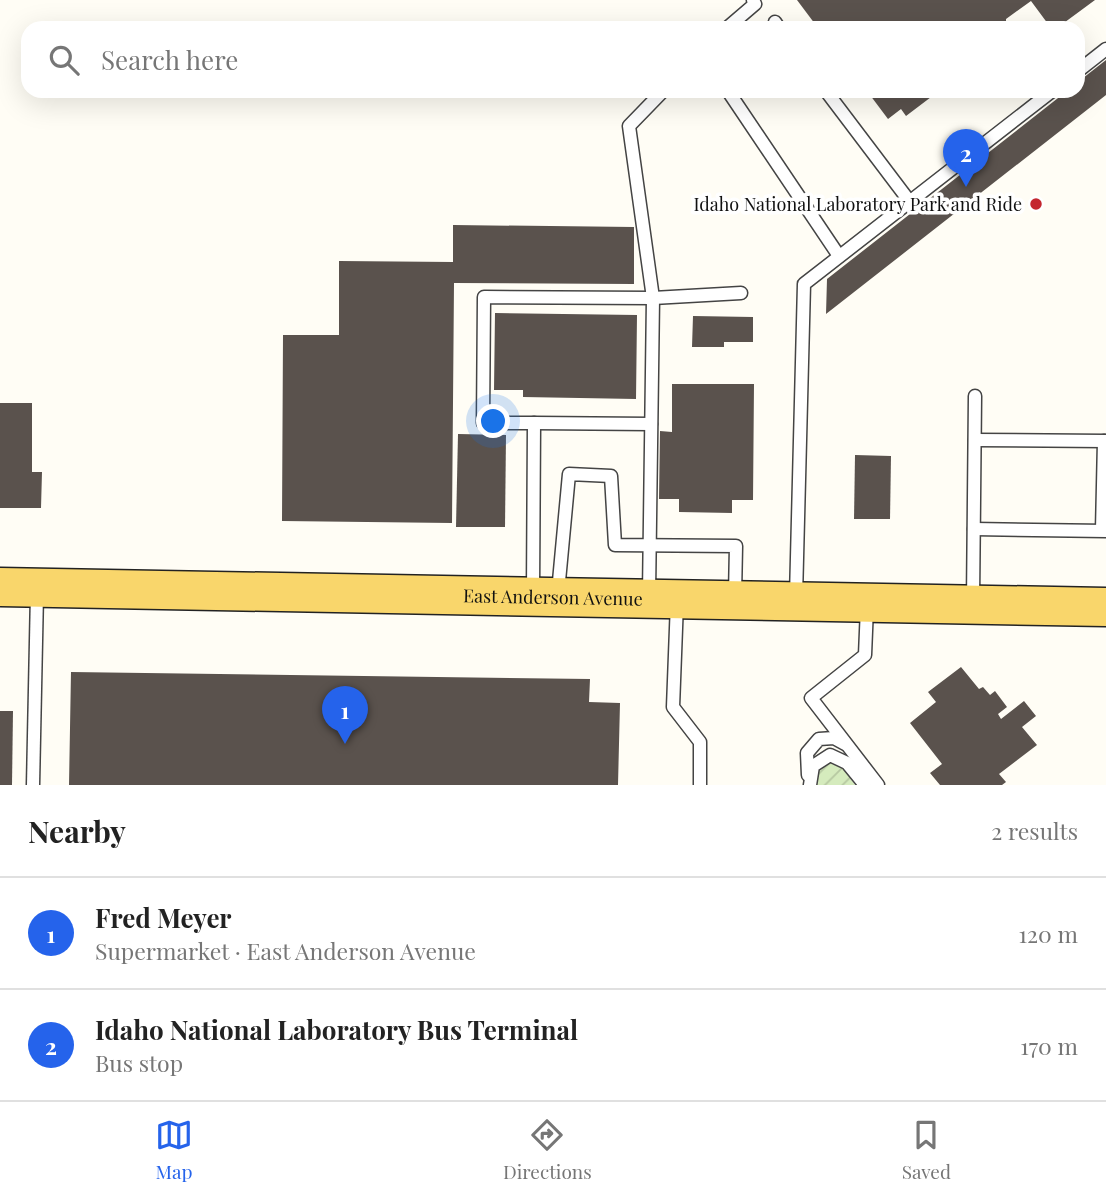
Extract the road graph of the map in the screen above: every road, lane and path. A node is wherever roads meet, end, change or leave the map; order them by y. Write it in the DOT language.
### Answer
graph roads {
  1 [pos="753,0"];
  2 [pos="735,21"];
  3 [pos="1106,49"];
  4 [pos="1085,66"];
  5 [pos="656,98"];
  6 [pos="733,98"];
  7 [pos="832,98"];
  8 [pos="1043,98"];
  9 [pos="910,202"];
  10 [pos="839,256"];
  11 [pos="741,293"];
  12 [pos="653,298"];
  13 [pos="975,396"];
  14 [pos="534,424"];
  15 [pos="651,424"];
  16 [pos="975,440"];
  17 [pos="1105,441"];
  18 [pos="974,529"];
  19 [pos="1104,531"];
  20 [pos="649,545"];
  21 [pos="0,587"];
  22 [pos="37,588"];
  23 [pos="545,596"];
  24 [pos="663,598"];
  25 [pos="735,599"];
  26 [pos="796,601"];
  27 [pos="867,603"];
  28 [pos="973,605"];
  29 [pos="1106,607"];
  30 [pos="851,749"];
  31 [pos="33,785"];
  32 [pos="700,785"];
  33 [pos="810,785"];
  34 [pos="865,785"];
  35 [pos="878,785"];
  1 -- 2 [label="lane"];
  3 -- 4 [label="lane"];
  5 -- 12 [label="lane"];
  6 -- 10 [label="lane"];
  7 -- 9 [label="lane"];
  8 -- 9 [label="lane"];
  9 -- 10 [label="lane"];
  10 -- 26 [label="lane"];
  11 -- 12 [label="lane"];
  12 -- 14 [label="lane"];
  12 -- 15 [label="lane"];
  13 -- 16 [label="lane"];
  14 -- 15 [label="lane"];
  14 -- 23 [label="lane"];
  15 -- 20 [label="lane"];
  16 -- 17 [label="lane"];
  16 -- 18 [label="lane"];
  17 -- 19 [label="lane"];
  18 -- 19 [label="lane"];
  18 -- 28 [label="lane"];
  20 -- 23 [label="lane"];
  20 -- 24 [label="lane"];
  20 -- 25 [label="lane"];
  21 -- 22 [label="main road, East Anderson Avenue"];
  22 -- 23 [label="main road, East Anderson Avenue"];
  22 -- 31 [label="lane"];
  23 -- 24 [label="main road, East Anderson Avenue"];
  24 -- 25 [label="main road, East Anderson Avenue"];
  24 -- 32 [label="lane"];
  25 -- 26 [label="main road, East Anderson Avenue"];
  26 -- 27 [label="main road, East Anderson Avenue"];
  27 -- 28 [label="main road, East Anderson Avenue"];
  27 -- 30 [label="lane"];
  28 -- 29 [label="main road, East Anderson Avenue"];
  30 -- 33 [label="lane"];
  30 -- 35 [label="lane"];
  33 -- 34 [label="lane"];
}
